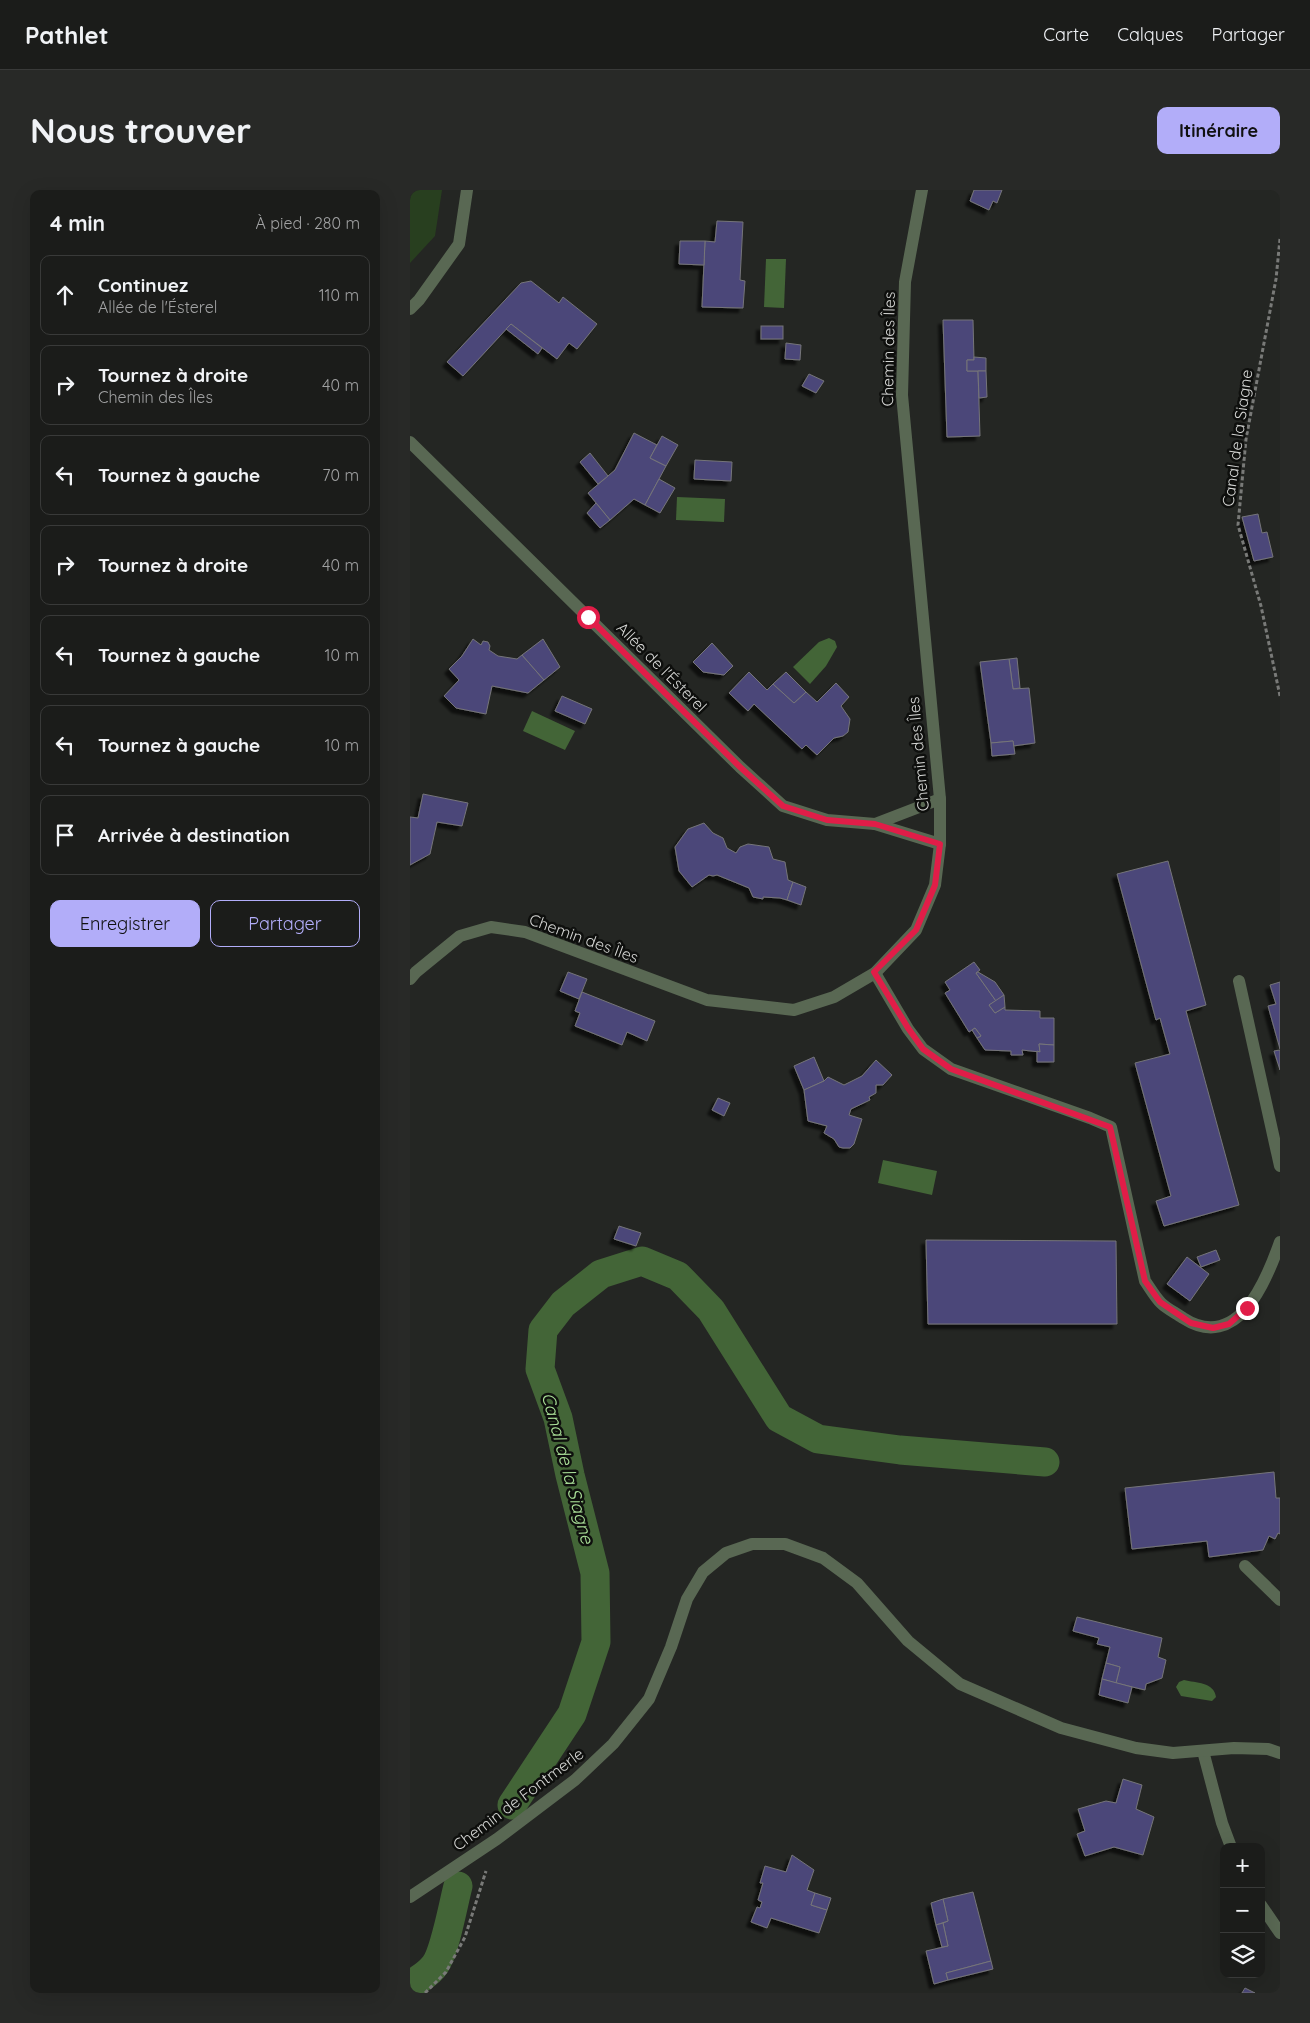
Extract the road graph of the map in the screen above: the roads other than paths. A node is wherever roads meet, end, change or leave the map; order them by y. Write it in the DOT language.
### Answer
graph roads {
  1 [pos="467,190"];
  2 [pos="922,190"];
  3 [pos="410,309"];
  4 [pos="410,442"];
  5 [pos="940,799"];
  6 [pos="875,824"];
  7 [pos="940,844"];
  8 [pos="874,972"];
  9 [pos="410,979"];
  10 [pos="1239,981"];
  11 [pos="1280,1166"];
  12 [pos="1280,1242"];
  13 [pos="1275,1274"];
  14 [pos="1245,1566"];
  15 [pos="1280,1600"];
  16 [pos="1203,1751"];
  17 [pos="1280,1753"];
  18 [pos="1230,1843"];
  19 [pos="410,1897"];
  20 [pos="1265,1910"];
  21 [pos="1280,1933"];
  1 -- 3 [label="street"];
  2 -- 5 [label="street, Chemin des Îles"];
  4 -- 6 [label="street, Allée de l'Ésterel"];
  5 -- 6 [label="street, Allée de l'Ésterel"];
  5 -- 7 [label="street, Chemin des Îles"];
  6 -- 7 [label="street, Allée de l'Ésterel"];
  7 -- 8 [label="street, Chemin des Îles"];
  8 -- 9 [label="street, Chemin des Îles"];
  8 -- 13 [label="street"];
  10 -- 11 [label="street"];
  12 -- 13 [label="street"];
  14 -- 15 [label="street"];
  16 -- 17 [label="street, Chemin de Fontmerle"];
  16 -- 18 [label="street"];
  16 -- 19 [label="street, Chemin de Fontmerle"];
  20 -- 21 [label="street"];
}
